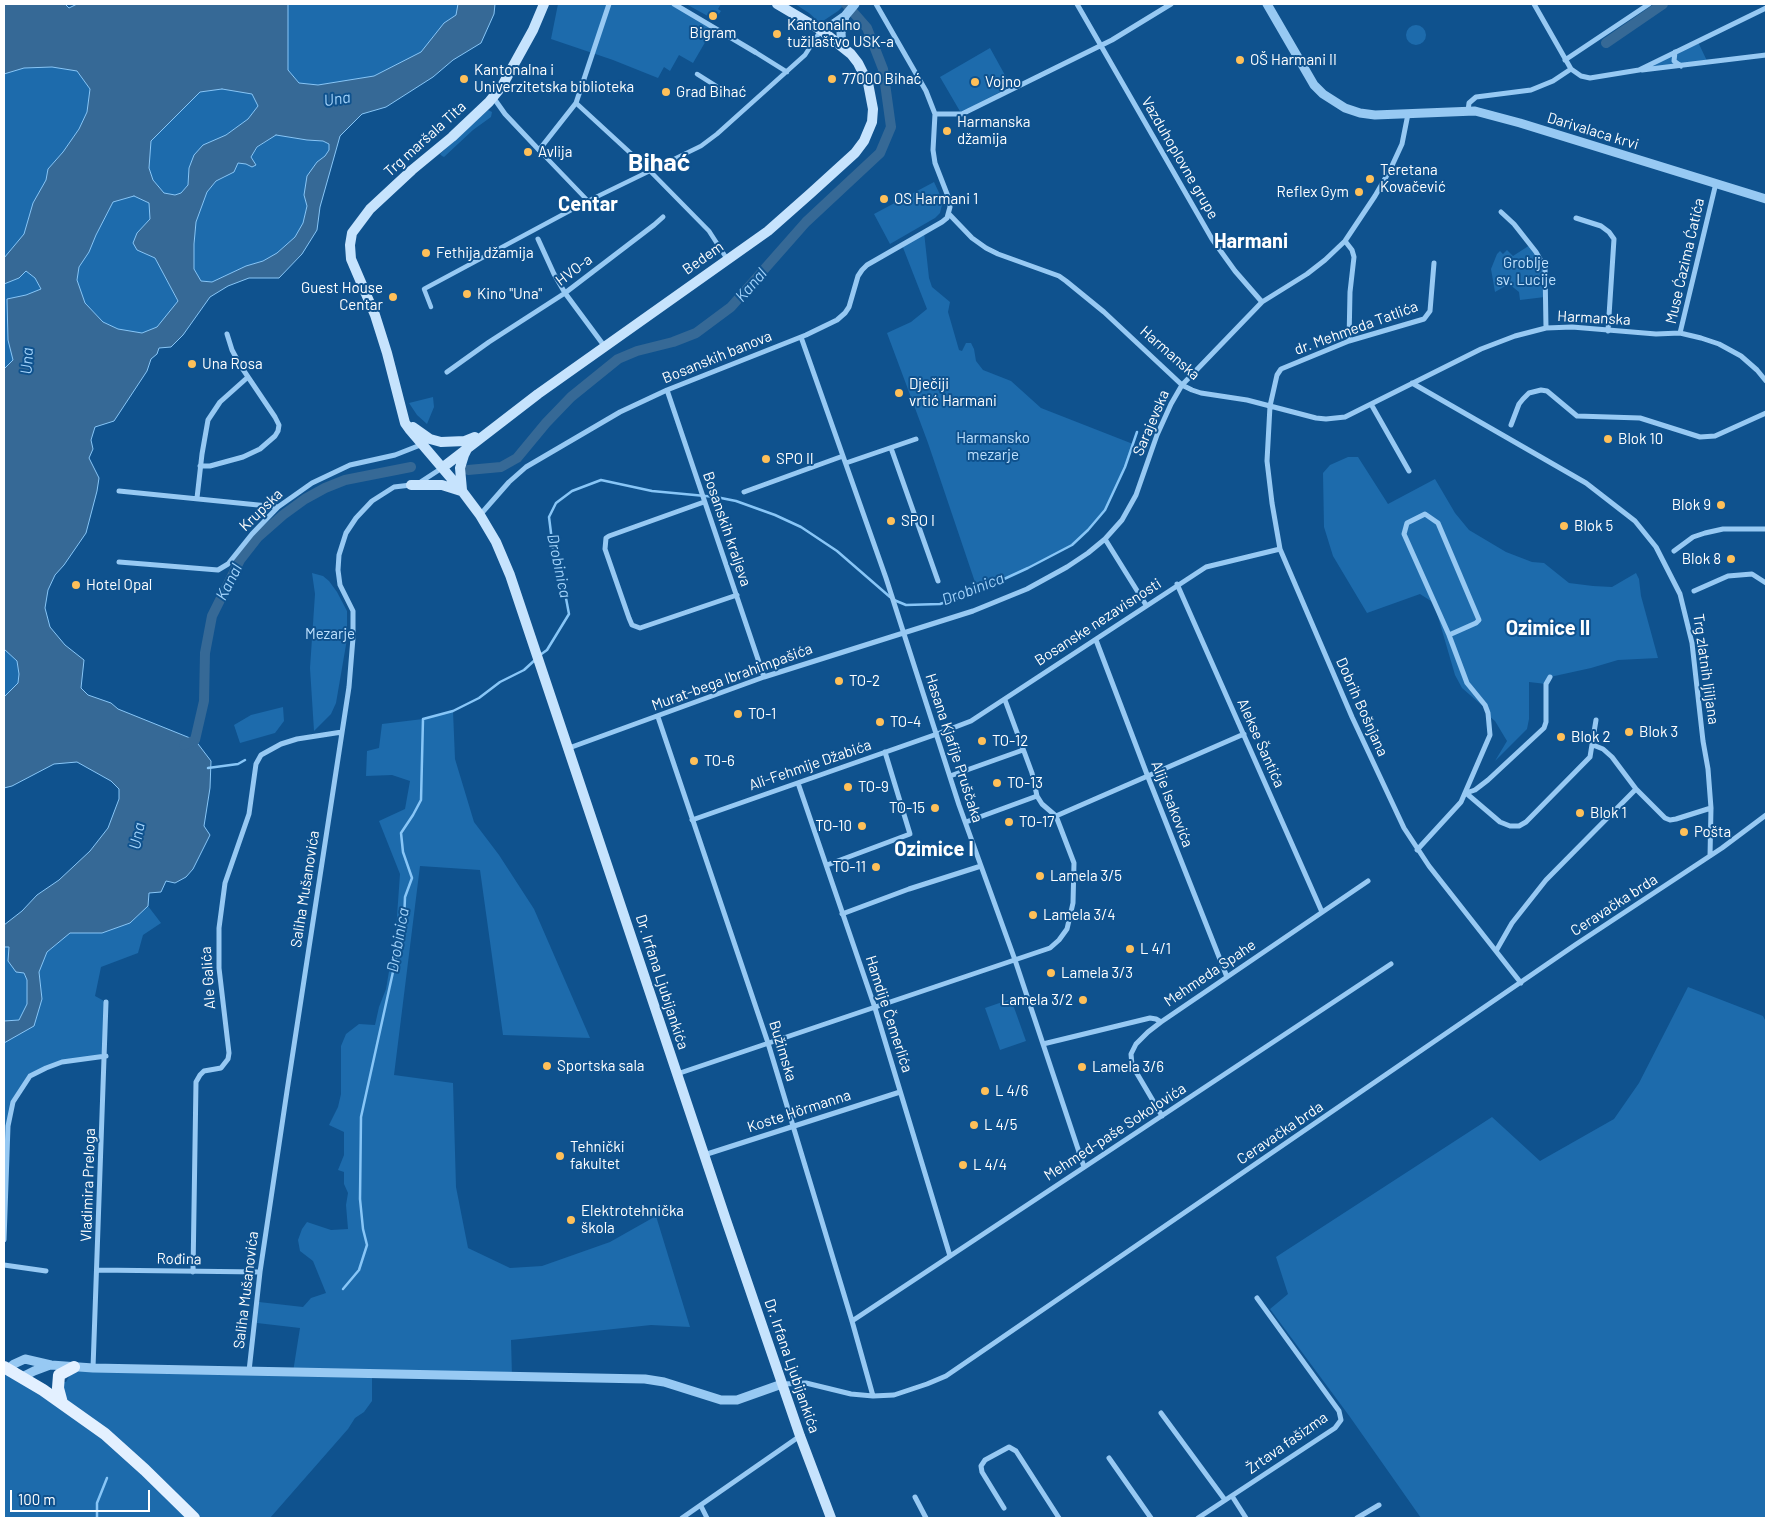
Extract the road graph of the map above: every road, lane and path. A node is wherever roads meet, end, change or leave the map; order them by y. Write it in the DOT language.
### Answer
graph roads {
  1 [pos="544,4"];
  2 [pos="609,4"];
  3 [pos="674,4"];
  4 [pos="777,4"];
  5 [pos="854,4"];
  6 [pos="876,4"];
  7 [pos="1077,4"];
  8 [pos="1171,4"];
  9 [pos="1267,4"];
  10 [pos="1534,4"];
  11 [pos="1649,4"];
  12 [pos="1766,8"];
  13 [pos="845,16"];
  14 [pos="821,30"];
  15 [pos="1102,45"];
  16 [pos="842,46"];
  17 [pos="755,52"];
  18 [pos="1675,52"];
  19 [pos="1766,55"];
  20 [pos="1565,60"];
  21 [pos="1682,66"];
  22 [pos="1570,69"];
  23 [pos="1639,70"];
  24 [pos="787,72"];
  25 [pos="697,74"];
  26 [pos="716,86"];
  27 [pos="493,97"];
  28 [pos="576,103"];
  29 [pos="1468,110"];
  30 [pos="935,114"];
  31 [pos="1408,114"];
  32 [pos="539,150"];
  33 [pos="650,171"];
  34 [pos="1716,183"];
  35 [pos="1766,199"];
  36 [pos="588,201"];
  37 [pos="1501,212"];
  38 [pos="948,214"];
  39 [pos="663,217"];
  40 [pos="1576,218"];
  41 [pos="533,230"];
  42 [pos="538,239"];
  43 [pos="1345,241"];
  44 [pos="727,259"];
  45 [pos="1434,263"];
  46 [pos="565,292"];
  47 [pos="1262,302"];
  48 [pos="431,308"];
  49 [pos="1546,328"];
  50 [pos="1608,331"];
  51 [pos="1680,333"];
  52 [pos="227,334"];
  53 [pos="801,337"];
  54 [pos="1349,341"];
  55 [pos="605,347"];
  56 [pos="447,372"];
  57 [pos="248,377"];
  58 [pos="1766,381"];
  59 [pos="1412,383"];
  60 [pos="1182,384"];
  61 [pos="667,390"];
  62 [pos="1371,404"];
  63 [pos="1270,406"];
  64 [pos="1766,413"];
  65 [pos="403,415"];
  66 [pos="1511,425"];
  67 [pos="486,433"];
  68 [pos="916,439"];
  69 [pos="426,442"];
  70 [pos="470,446"];
  71 [pos="890,448"];
  72 [pos="843,456"];
  73 [pos="846,463"];
  74 [pos="200,466"];
  75 [pos="442,468"];
  76 [pos="1409,471"];
  77 [pos="411,485"];
  78 [pos="119,491"];
  79 [pos="462,491"];
  80 [pos="744,492"];
  81 [pos="197,498"];
  82 [pos="704,500"];
  83 [pos="278,507"];
  84 [pos="480,515"];
  85 [pos="1766,529"];
  86 [pos="1105,539"];
  87 [pos="1280,549"];
  88 [pos="1674,551"];
  89 [pos="119,562"];
  90 [pos="938,581"];
  91 [pos="1766,583"];
  92 [pos="1177,584"];
  93 [pos="1694,591"];
  94 [pos="737,595"];
  95 [pos="1146,605"];
  96 [pos="904,632"];
  97 [pos="1449,635"];
  98 [pos="1096,640"];
  99 [pos="764,677"];
  100 [pos="1550,677"];
  101 [pos="1005,700"];
  102 [pos="658,717"];
  103 [pos="1596,720"];
  104 [pos="342,732"];
  105 [pos="937,734"];
  106 [pos="1244,734"];
  107 [pos="1593,745"];
  108 [pos="568,748"];
  109 [pos="1024,750"];
  110 [pos="884,752"];
  111 [pos="950,776"];
  112 [pos="1148,777"];
  113 [pos="798,783"];
  114 [pos="1636,789"];
  115 [pos="1466,793"];
  116 [pos="1037,796"];
  117 [pos="1711,808"];
  118 [pos="1766,815"];
  119 [pos="1056,816"];
  120 [pos="692,820"];
  121 [pos="966,822"];
  122 [pos="1418,850"];
  123 [pos="1710,856"];
  124 [pos="827,866"];
  125 [pos="981,866"];
  126 [pos="1368,880"];
  127 [pos="1322,912"];
  128 [pos="842,914"];
  129 [pos="1496,951"];
  130 [pos="1015,960"];
  131 [pos="1391,964"];
  132 [pos="1227,977"];
  133 [pos="1521,983"];
  134 [pos="106,1002"];
  135 [pos="875,1008"];
  136 [pos="1162,1022"];
  137 [pos="768,1043"];
  138 [pos="1043,1044"];
  139 [pos="106,1056"];
  140 [pos="677,1074"];
  141 [pos="900,1092"];
  142 [pos="1162,1116"];
  143 [pos="792,1127"];
  144 [pos="704,1155"];
  145 [pos="1084,1167"];
  146 [pos="4,1240"];
  147 [pos="950,1256"];
  148 [pos="4,1265"];
  149 [pos="97,1270"];
  150 [pos="46,1271"];
  151 [pos="192,1272"];
  152 [pos="260,1272"];
  153 [pos="1257,1298"];
  154 [pos="852,1321"];
  155 [pos="51,1365"];
  156 [pos="74,1367"];
  157 [pos="6,1368"];
  158 [pos="93,1368"];
  159 [pos="248,1371"];
  160 [pos="22,1377"];
  161 [pos="782,1384"];
  162 [pos="873,1396"];
  163 [pos="62,1403"];
  164 [pos="1162,1412"];
  165 [pos="800,1436"];
  166 [pos="1109,1458"];
  167 [pos="1232,1496"];
  168 [pos="916,1497"];
  169 [pos="1225,1500"];
  170 [pos="1379,1505"];
  171 [pos="701,1506"];
  172 [pos="1004,1508"];
  173 [pos="194,1518"];
  174 [pos="682,1518"];
  175 [pos="707,1518"];
  176 [pos="830,1518"];
  177 [pos="926,1518"];
  178 [pos="1059,1518"];
  179 [pos="1150,1518"];
  180 [pos="1198,1518"];
  181 [pos="1246,1518"];
  182 [pos="1357,1518"];
  1 -- 27 [label="main road, Trg maršala Tita"];
  2 -- 28 [label="street"];
  3 -- 17 [label="street"];
  4 -- 14 [label="main road, Bedem"];
  5 -- 13 [label="street"];
  6 -- 30 [label="street"];
  7 -- 15 [label="street, Vazduhoplovne grupe"];
  8 -- 15 [label="street"];
  9 -- 31 [label="street, Darivalaca krvi"];
  10 -- 20 [label="street"];
  11 -- 20 [label="street"];
  12 -- 18 [label="street"];
  13 -- 14 [label="street"];
  13 -- 16 [label="street"];
  14 -- 16 [label="main road, Bedem"];
  14 -- 24 [label="street"];
  15 -- 30 [label="street"];
  15 -- 47 [label="street, Vazduhoplovne grupe"];
  16 -- 44 [label="main road, Bedem"];
  17 -- 24 [label="street"];
  18 -- 21 [label="street"];
  18 -- 23 [label="street"];
  19 -- 21 [label="street"];
  20 -- 22 [label="street"];
  21 -- 23 [label="street"];
  22 -- 23 [label="street"];
  22 -- 29 [label="street"];
  24 -- 33 [label="street"];
  25 -- 26 [label="street"];
  27 -- 32 [label="street"];
  27 -- 65 [label="main road, Trg maršala Tita"];
  28 -- 32 [label="street"];
  28 -- 33 [label="street"];
  29 -- 31 [label="street, Darivalaca krvi"];
  29 -- 34 [label="street, Darivalaca krvi"];
  30 -- 38 [label="street"];
  31 -- 43 [label="street, Sarajevska"];
  32 -- 36 [label="street"];
  33 -- 36 [label="street"];
  33 -- 44 [label="street"];
  34 -- 35 [label="street, Darivalaca krvi"];
  34 -- 51 [label="street, Muse Ćazima Ćatića"];
  36 -- 41 [label="street"];
  37 -- 49 [label="street"];
  38 -- 53 [label="street, Bosanskih banova"];
  38 -- 60 [label="street, Harmanska"];
  39 -- 46 [label="street, HVO-a"];
  40 -- 50 [label="street"];
  41 -- 42 [label="street"];
  41 -- 48 [label="street"];
  42 -- 46 [label="street"];
  43 -- 47 [label="street, Sarajevska"];
  43 -- 54 [label="street"];
  44 -- 55 [label="main road, Bedem"];
  45 -- 54 [label="street, dr. Mehmeda Tatlića"];
  46 -- 55 [label="street"];
  46 -- 56 [label="street, HVO-a"];
  47 -- 60 [label="street, Sarajevska"];
  49 -- 50 [label="street, Harmanska"];
  49 -- 59 [label="street, Harmanska"];
  50 -- 51 [label="street, Harmanska"];
  51 -- 58 [label="street, Muse Ćazima Ćatića"];
  52 -- 57 [label="street"];
  53 -- 61 [label="street, Bosanskih banova"];
  53 -- 72 [label="street, Hasana Kjafije Pruščaka"];
  54 -- 63 [label="street, dr. Mehmeda Tatlića"];
  55 -- 67 [label="main road, Bedem"];
  57 -- 74 [label="street"];
  57 -- 74 [label="street"];
  59 -- 62 [label="street, Harmanska"];
  59 -- 117 [label="street, Trg zlatnih ljiljana"];
  60 -- 63 [label="street, Harmanska"];
  60 -- 86 [label="street, Sarajevska"];
  61 -- 82 [label="street, Bosanskih kraljeva"];
  61 -- 84 [label="street, Bosanskih banova"];
  62 -- 63 [label="street, Harmanska"];
  62 -- 76 [label="street"];
  63 -- 87 [label="street, Dobrih Bošnjana"];
  64 -- 66 [label="street"];
  65 -- 69 [label="main road, Dr. Irfana Ljubijankića"];
  67 -- 69 [label="main road"];
  67 -- 70 [label="main road, Bedem"];
  68 -- 71 [label="street"];
  69 -- 75 [label="main road, Dr. Irfana Ljubijankića"];
  69 -- 83 [label="street, Krupska"];
  70 -- 75 [label="main road, Bedem"];
  70 -- 79 [label="main road"];
  71 -- 73 [label="street"];
  71 -- 90 [label="street"];
  72 -- 73 [label="street, Hasana Kjafije Pruščaka"];
  72 -- 80 [label="street"];
  73 -- 96 [label="street, Hasana Kjafije Pruščaka"];
  74 -- 81 [label="street"];
  75 -- 77 [label="street, Saliha Mušanovića"];
  75 -- 79 [label="main road, Dr. Irfana Ljubijankića"];
  77 -- 79 [label="main road"];
  77 -- 104 [label="street, Saliha Mušanovića"];
  78 -- 81 [label="street"];
  79 -- 84 [label="main road, Dr. Irfana Ljubijankića"];
  81 -- 83 [label="street"];
  82 -- 94 [label="street, Bosanskih kraljeva"];
  82 -- 94 [label="street"];
  83 -- 89 [label="street, Krupska"];
  84 -- 108 [label="main road, Dr. Irfana Ljubijankića"];
  85 -- 88 [label="street"];
  86 -- 95 [label="street"];
  86 -- 96 [label="street, Sarajevska"];
  87 -- 92 [label="street, Bosanske nezavisnosti"];
  87 -- 122 [label="street, Dobrih Bošnjana"];
  91 -- 93 [label="street"];
  92 -- 95 [label="street, Bosanske nezavisnosti"];
  92 -- 106 [label="street, Alekse Šantića"];
  94 -- 99 [label="street, Bosanskih kraljeva"];
  95 -- 98 [label="street, Bosanske nezavisnosti"];
  96 -- 99 [label="street, Murat-bega Ibrahimpašića"];
  96 -- 105 [label="street, Hasana Kjafije Pruščaka"];
  97 -- 97 [label="street"];
  97 -- 115 [label="street"];
  98 -- 101 [label="street, Bosanske nezavisnosti"];
  98 -- 112 [label="street, Alije Isakovića"];
  99 -- 102 [label="street, Murat-bega Ibrahimpašića"];
  100 -- 115 [label="street"];
  101 -- 105 [label="street, Bosanske nezavisnosti"];
  101 -- 109 [label="street"];
  102 -- 108 [label="street, Murat-bega Ibrahimpašića"];
  102 -- 120 [label="street, Bužimska"];
  103 -- 107 [label="street"];
  104 -- 151 [label="street, Ale Galića"];
  104 -- 152 [label="street, Saliha Mušanovića"];
  105 -- 110 [label="street, Ali-Fehmije Džabića"];
  105 -- 111 [label="street, Hasana Kjafije Pruščaka"];
  106 -- 112 [label="street"];
  106 -- 127 [label="street, Alekse Šantića"];
  107 -- 114 [label="street"];
  107 -- 115 [label="street"];
  108 -- 140 [label="main road, Dr. Irfana Ljubijankića"];
  109 -- 111 [label="street"];
  109 -- 116 [label="street"];
  110 -- 113 [label="street, Ali-Fehmije Džabića"];
  110 -- 124 [label="street"];
  111 -- 121 [label="street, Hasana Kjafije Pruščaka"];
  112 -- 119 [label="street"];
  112 -- 132 [label="street, Alije Isakovića"];
  113 -- 120 [label="street, Ali-Fehmije Džabića"];
  113 -- 124 [label="street, Hamdije Čemerlića"];
  114 -- 117 [label="street"];
  114 -- 129 [label="street"];
  115 -- 122 [label="street"];
  116 -- 119 [label="street"];
  116 -- 121 [label="street"];
  117 -- 123 [label="street, Trg zlatnih ljiljana"];
  118 -- 123 [label="street, Ceravačka brda"];
  119 -- 130 [label="street"];
  120 -- 137 [label="street, Bužimska"];
  121 -- 125 [label="street, Hasana Kjafije Pruščaka"];
  122 -- 129 [label="street, Dobrih Bošnjana"];
  123 -- 133 [label="street, Ceravačka brda"];
  124 -- 128 [label="street, Hamdije Čemerlića"];
  125 -- 128 [label="street"];
  125 -- 130 [label="street, Hasana Kjafije Pruščaka"];
  126 -- 127 [label="street, Mehmeda Spahe"];
  127 -- 132 [label="street, Mehmeda Spahe"];
  128 -- 135 [label="street, Hamdije Čemerlića"];
  129 -- 133 [label="street, Dobrih Bošnjana"];
  130 -- 135 [label="street"];
  130 -- 138 [label="street, Hasana Kjafije Pruščaka"];
  131 -- 142 [label="street, Mehmed-paše Sokolovića"];
  132 -- 136 [label="street, Mehmeda Spahe"];
  133 -- 162 [label="street, Ceravačka brda"];
  134 -- 139 [label="street, Vladimira Preloga"];
  135 -- 137 [label="street"];
  135 -- 141 [label="street, Hamdije Čemerlića"];
  136 -- 138 [label="street"];
  136 -- 142 [label="street, Mehmeda Spahe"];
  137 -- 140 [label="street"];
  137 -- 143 [label="street, Bužimska"];
  138 -- 145 [label="street, Hasana Kjafije Pruščaka"];
  139 -- 146 [label="street"];
  139 -- 149 [label="street, Vladimira Preloga"];
  140 -- 144 [label="main road, Dr. Irfana Ljubijankića"];
  141 -- 143 [label="street, Koste Hörmanna"];
  141 -- 147 [label="street, Hamdije Čemerlića"];
  142 -- 145 [label="street, Mehmed-paše Sokolovića"];
  143 -- 144 [label="street, Koste Hörmanna"];
  143 -- 154 [label="street, Bužimska"];
  144 -- 161 [label="main road, Dr. Irfana Ljubijankića"];
  145 -- 147 [label="street, Mehmed-paše Sokolovića"];
  147 -- 154 [label="street, Mehmed-paše Sokolovića"];
  148 -- 150 [label="street"];
  149 -- 151 [label="street, Rođina"];
  149 -- 158 [label="street, Vladimira Preloga"];
  151 -- 152 [label="street, Rođina"];
  152 -- 159 [label="street, Saliha Mušanovića"];
  153 -- 167 [label="street, Žrtava fašizma"];
  154 -- 162 [label="street, Bužimska"];
  155 -- 156 [label="street"];
  155 -- 157 [label="street"];
  155 -- 160 [label="street"];
  156 -- 158 [label="street"];
  156 -- 163 [label="main road"];
  157 -- 160 [label="main road"];
  158 -- 159 [label="street"];
  159 -- 161 [label="street"];
  160 -- 163 [label="main road"];
  161 -- 162 [label="street, Ceravačka brda"];
  161 -- 165 [label="main road, Dr. Irfana Ljubijankića"];
  163 -- 173 [label="main road"];
  164 -- 169 [label="street"];
  165 -- 171 [label="street"];
  165 -- 176 [label="main road, Dr. Irfana Ljubijankića"];
  166 -- 179 [label="street"];
  167 -- 169 [label="street, Žrtava fašizma"];
  167 -- 181 [label="street"];
  168 -- 177 [label="street"];
  169 -- 180 [label="street, Žrtava fašizma"];
  170 -- 182 [label="street"];
  171 -- 174 [label="street"];
  171 -- 175 [label="street"];
  172 -- 178 [label="street"];
}
